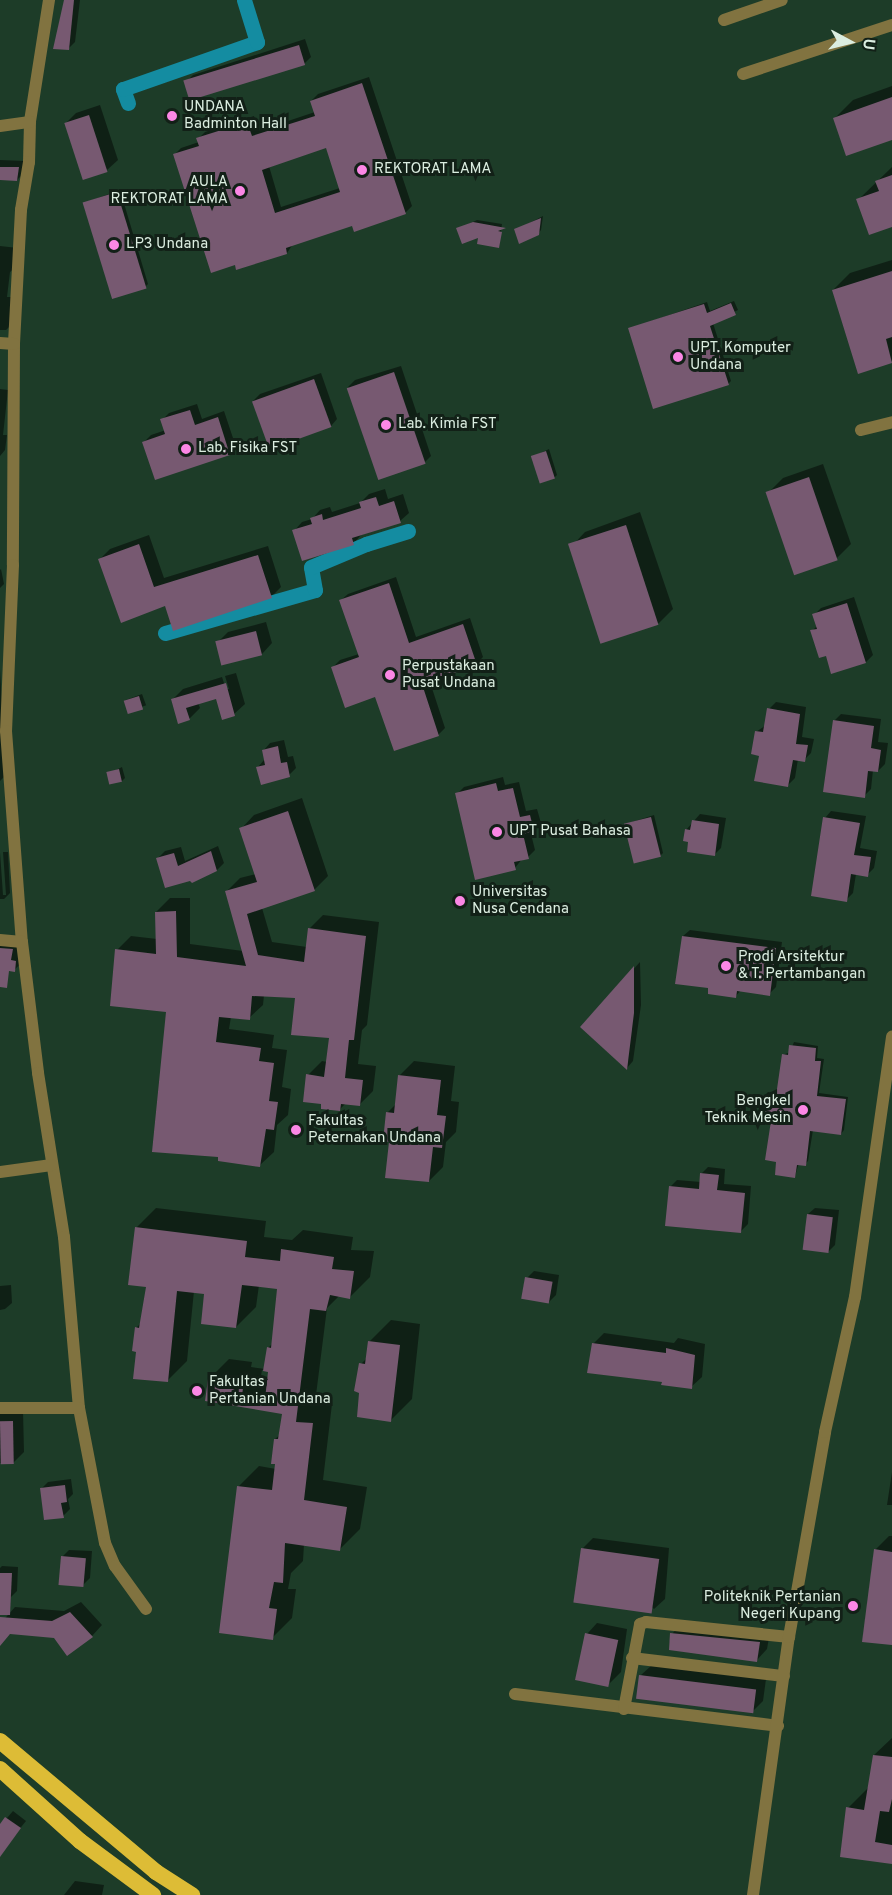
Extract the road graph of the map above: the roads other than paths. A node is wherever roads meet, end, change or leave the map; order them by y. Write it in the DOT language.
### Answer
graph roads {
  1 [pos="49,0"];
  2 [pos="782,0"];
  3 [pos="724,20"];
  4 [pos="892,25"];
  5 [pos="743,74"];
  6 [pos="30,122"];
  7 [pos="0,126"];
  8 [pos="0,343"];
  9 [pos="15,344"];
  10 [pos="892,422"];
  11 [pos="861,430"];
  12 [pos="3,731"];
  13 [pos="0,940"];
  14 [pos="22,942"];
  15 [pos="892,1037"];
  16 [pos="52,1165"];
  17 [pos="0,1172"];
  18 [pos="0,1408"];
  19 [pos="79,1408"];
  20 [pos="146,1609"];
  21 [pos="789,1637"];
  22 [pos="632,1658"];
  23 [pos="784,1676"];
  24 [pos="515,1694"];
  25 [pos="624,1709"];
  26 [pos="778,1726"];
  27 [pos="0,1741"];
  28 [pos="0,1768"];
  29 [pos="153,1895"];
  30 [pos="192,1895"];
  31 [pos="753,1895"];
  1 -- 6 [label="street"];
  2 -- 3 [label="street"];
  4 -- 5 [label="street"];
  6 -- 7 [label="street"];
  6 -- 9 [label="street"];
  8 -- 9 [label="street"];
  9 -- 12 [label="street"];
  10 -- 11 [label="street"];
  12 -- 14 [label="street"];
  13 -- 14 [label="street"];
  14 -- 16 [label="street"];
  15 -- 21 [label="street"];
  16 -- 17 [label="street"];
  16 -- 19 [label="street"];
  18 -- 19 [label="street"];
  19 -- 20 [label="street"];
  21 -- 22 [label="street"];
  21 -- 23 [label="street"];
  22 -- 23 [label="street"];
  22 -- 25 [label="street"];
  23 -- 26 [label="street"];
  24 -- 25 [label="street"];
  25 -- 26 [label="street"];
  26 -- 31 [label="street"];
  27 -- 30 [label="highway"];
  28 -- 29 [label="highway"];
}
